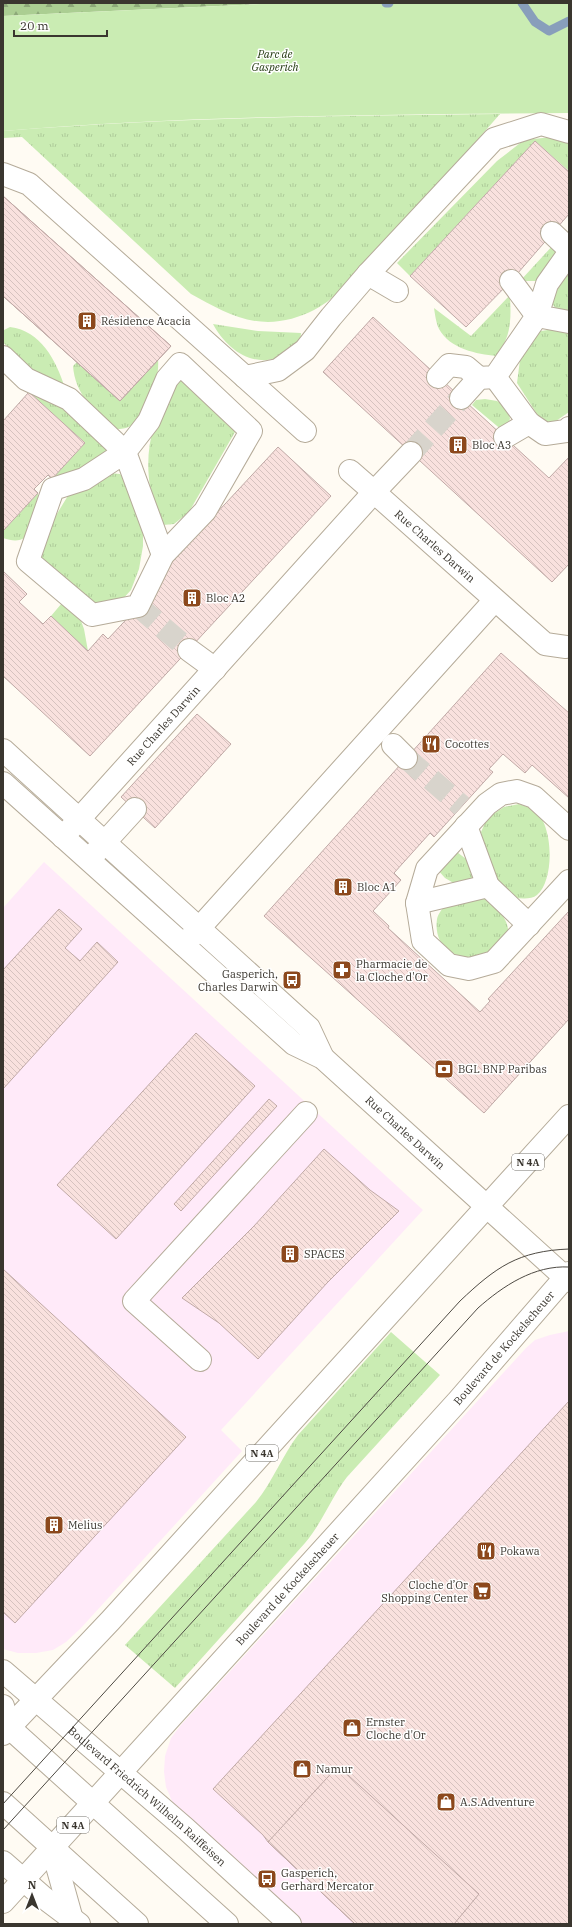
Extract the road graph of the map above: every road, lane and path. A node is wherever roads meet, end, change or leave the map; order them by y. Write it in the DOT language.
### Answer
graph roads {
  1 [pos="569,132"];
  2 [pos="3,174"];
  3 [pos="552,233"];
  4 [pos="569,249"];
  5 [pos="569,253"];
  6 [pos="368,274"];
  7 [pos="510,281"];
  8 [pos="397,291"];
  9 [pos="537,316"];
  10 [pos="569,322"];
  11 [pos="3,357"];
  12 [pos="245,377"];
  13 [pos="438,377"];
  14 [pos="487,378"];
  15 [pos="461,398"];
  16 [pos="529,422"];
  17 [pos="569,428"];
  18 [pos="305,431"];
  19 [pos="505,437"];
  20 [pos="125,452"];
  21 [pos="411,453"];
  22 [pos="350,471"];
  23 [pos="374,492"];
  24 [pos="163,555"];
  25 [pos="494,601"];
  26 [pos="568,647"];
  27 [pos="189,650"];
  28 [pos="215,669"];
  29 [pos="3,750"];
  30 [pos="3,782"];
  31 [pos="135,809"];
  32 [pos="467,817"];
  33 [pos="79,819"];
  34 [pos="569,829"];
  35 [pos="63,837"];
  36 [pos="104,842"];
  37 [pos="88,859"];
  38 [pos="569,880"];
  39 [pos="488,886"];
  40 [pos="417,903"];
  41 [pos="529,925"];
  42 [pos="199,928"];
  43 [pos="184,945"];
  44 [pos="322,1058"];
  45 [pos="306,1113"];
  46 [pos="569,1116"];
  47 [pos="488,1207"];
  48 [pos="568,1277"];
  49 [pos="200,1360"];
  50 [pos="3,1671"];
  51 [pos="36,1699"];
  52 [pos="3,1706"];
  53 [pos="5,1728"];
  54 [pos="120,1772"];
  55 [pos="93,1802"];
  56 [pos="3,1803"];
  57 [pos="52,1848"];
  58 [pos="3,1862"];
  59 [pos="23,1879"];
  60 [pos="3,1902"];
  61 [pos="75,1920"];
  62 [pos="137,1924"];
  63 [pos="228,1924"];
  64 [pos="290,1924"];
  1 -- 6 [label="street"];
  2 -- 12 [label="street"];
  3 -- 4 [label="street"];
  5 -- 9 [label="street"];
  6 -- 8 [label="street"];
  6 -- 12 [label="street"];
  7 -- 9 [label="street"];
  9 -- 10 [label="street"];
  9 -- 14 [label="street"];
  11 -- 20 [label="street"];
  12 -- 18 [label="street"];
  13 -- 14 [label="street"];
  14 -- 15 [label="street"];
  14 -- 16 [label="street"];
  16 -- 17 [label="street"];
  16 -- 19 [label="street"];
  20 -- 24 [label="street"];
  20 -- 24 [label="street"];
  20 -- 24 [label="street"];
  21 -- 23 [label="street"];
  22 -- 23 [label="street"];
  23 -- 25 [label="street, Rue Charles Darwin"];
  23 -- 28 [label="street, Rue Charles Darwin"];
  25 -- 26 [label="street, Rue Charles Darwin"];
  25 -- 42 [label="street"];
  27 -- 28 [label="street"];
  28 -- 33 [label="street, Rue Charles Darwin"];
  29 -- 33 [label="street, Rue Charles Darwin"];
  30 -- 35 [label="street, Rue Charles Darwin"];
  31 -- 36 [label="street"];
  32 -- 34 [label="street"];
  32 -- 39 [label="street"];
  32 -- 40 [label="street"];
  33 -- 35 [label="street, Rue Charles Darwin"];
  33 -- 36 [label="street, Rue Charles Darwin"];
  35 -- 37 [label="street, Rue Charles Darwin"];
  36 -- 37 [label="street"];
  36 -- 42 [label="street, Rue Charles Darwin"];
  37 -- 43 [label="street, Rue Charles Darwin"];
  38 -- 41 [label="street"];
  39 -- 40 [label="street"];
  39 -- 41 [label="street"];
  40 -- 41 [label="street"];
  42 -- 43 [label="street"];
  42 -- 44 [label="street, Rue Charles Darwin"];
  43 -- 44 [label="street, Rue Charles Darwin"];
  44 -- 47 [label="street, Rue Charles Darwin"];
  45 -- 49 [label="street"];
  46 -- 47 [label="street, N 4A"];
  47 -- 48 [label="street, Rue Charles Darwin"];
  47 -- 51 [label="street, N 4A"];
  48 -- 54 [label="street, Boulevard de Kockelscheuer / N 4A"];
  50 -- 51 [label="street, Boulevard Friedrich Wilhelm Raiffeisen"];
  51 -- 53 [label="street, N 4A"];
  51 -- 54 [label="street, Boulevard Friedrich Wilhelm Raiffeisen"];
  52 -- 53 [label="street"];
  53 -- 55 [label="street"];
  54 -- 55 [label="street, Boulevard de Kockelscheuer / N 4A"];
  54 -- 64 [label="street, Boulevard Friedrich Wilhelm Raiffeisen"];
  55 -- 57 [label="street, Boulevard de Kockelscheuer / N 4A"];
  55 -- 63 [label="street"];
  56 -- 57 [label="street"];
  57 -- 59 [label="street, Boulevard de Kockelscheuer / N 4A"];
  57 -- 61 [label="street"];
  57 -- 62 [label="street"];
  58 -- 59 [label="street"];
  59 -- 60 [label="street, Boulevard de Kockelscheuer / N 4A"];
  59 -- 61 [label="street"];
}
